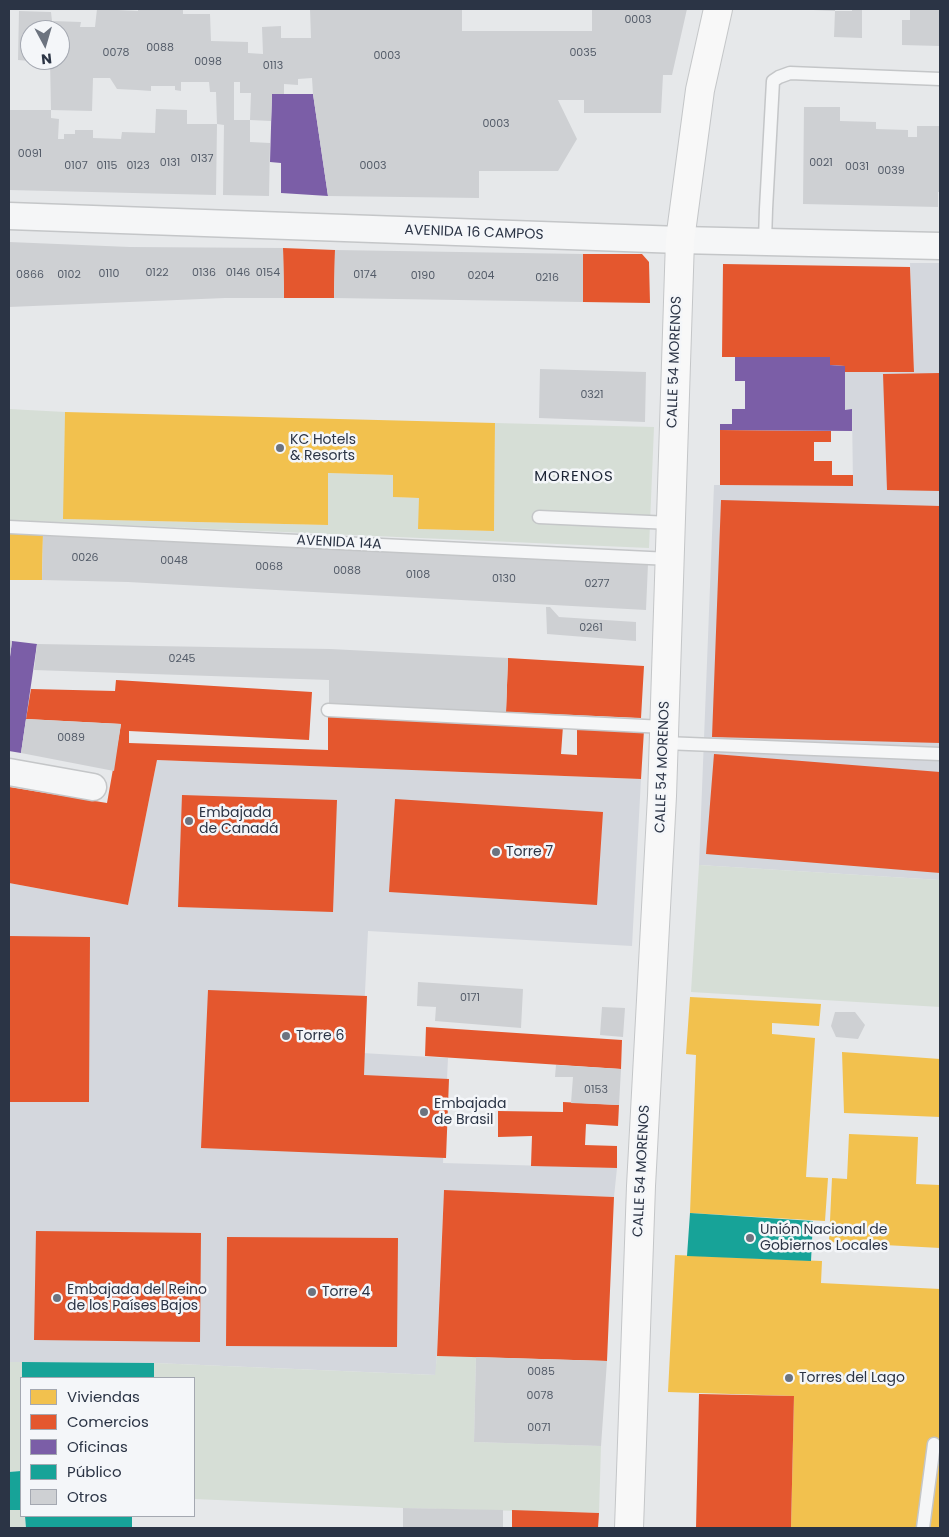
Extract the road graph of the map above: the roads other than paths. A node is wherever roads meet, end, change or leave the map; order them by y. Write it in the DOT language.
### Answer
graph roads {
  1 [pos="718,9"];
  2 [pos="940,79"];
  3 [pos="9,216"];
  4 [pos="680,240"];
  5 [pos="766,241"];
  6 [pos="940,246"];
  7 [pos="539,517"];
  8 [pos="671,523"];
  9 [pos="9,527"];
  10 [pos="670,559"];
  11 [pos="328,710"];
  12 [pos="664,735"];
  13 [pos="940,754"];
  14 [pos="9,772"];
  15 [pos="92,787"];
  16 [pos="934,1444"];
  17 [pos="629,1528"];
  18 [pos="923,1528"];
  1 -- 4 [label="main road, CALLE 54 MORENOS"];
  2 -- 5 [label="lane"];
  3 -- 4 [label="street, AVENIDA 16 CAMPOS"];
  4 -- 5 [label="street, AVENIDA 16 CAMPOS"];
  4 -- 8 [label="main road, CALLE 54 MORENOS"];
  5 -- 6 [label="street, AVENIDA 16 CAMPOS"];
  7 -- 8 [label="lane"];
  8 -- 10 [label="main road, CALLE 54 MORENOS"];
  9 -- 10 [label="lane, AVENIDA 14A"];
  10 -- 12 [label="main road, CALLE 54 MORENOS"];
  11 -- 12 [label="lane"];
  12 -- 13 [label="lane"];
  12 -- 17 [label="main road, CALLE 54 MORENOS"];
  14 -- 15 [label="street"];
  16 -- 18 [label="lane"];
}
